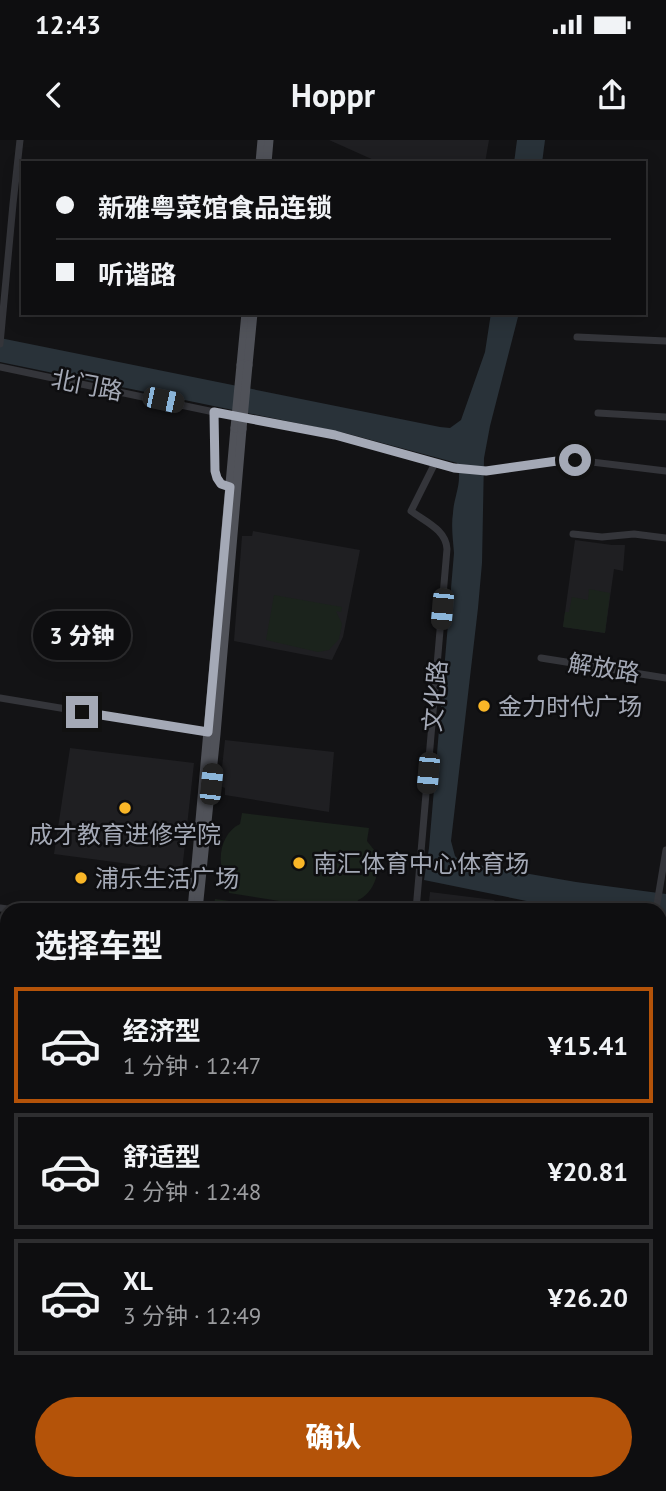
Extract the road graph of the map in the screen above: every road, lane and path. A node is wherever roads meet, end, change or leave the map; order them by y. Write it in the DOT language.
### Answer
graph roads {
  1 [pos="20,140"];
  2 [pos="262,140"];
  3 [pos="269,140"];
  4 [pos="260,161"];
  5 [pos="267,161"];
  6 [pos="246,315"];
  7 [pos="253,315"];
  8 [pos="578,337"];
  9 [pos="666,341"];
  10 [pos="0,344"];
  11 [pos="245,365"];
  12 [pos="0,367"];
  13 [pos="214,412"];
  14 [pos="598,413"];
  15 [pos="666,417"];
  16 [pos="239,429"];
  17 [pos="435,463"];
  18 [pos="666,471"];
  19 [pos="230,487"];
  20 [pos="573,534"];
  21 [pos="666,538"];
  22 [pos="541,658"];
  23 [pos="666,678"];
  24 [pos="0,698"];
  25 [pos="212,733"];
  26 [pos="666,851"];
  27 [pos="193,903"];
  28 [pos="199,903"];
  29 [pos="416,903"];
  30 [pos="657,903"];
  1 -- 10 [label="street"];
  2 -- 4 [label="main road"];
  3 -- 5 [label="main road"];
  6 -- 11 [label="main road"];
  7 -- 11 [label="main road"];
  8 -- 9 [label="street"];
  11 -- 16 [label="main road, bridge"];
  12 -- 13 [label="street, 北门路"];
  13 -- 17 [label="street, 北门路"];
  13 -- 19 [label="street"];
  14 -- 15 [label="street"];
  16 -- 19 [label="main road"];
  16 -- 25 [label="main road"];
  17 -- 18 [label="street, 北门路"];
  17 -- 29 [label="street, 文化路"];
  19 -- 25 [label="main road"];
  20 -- 21 [label="street"];
  22 -- 23 [label="street, 解放路"];
  24 -- 25 [label="street"];
  25 -- 27 [label="main road"];
  25 -- 28 [label="main road"];
  26 -- 30 [label="street"];
}
